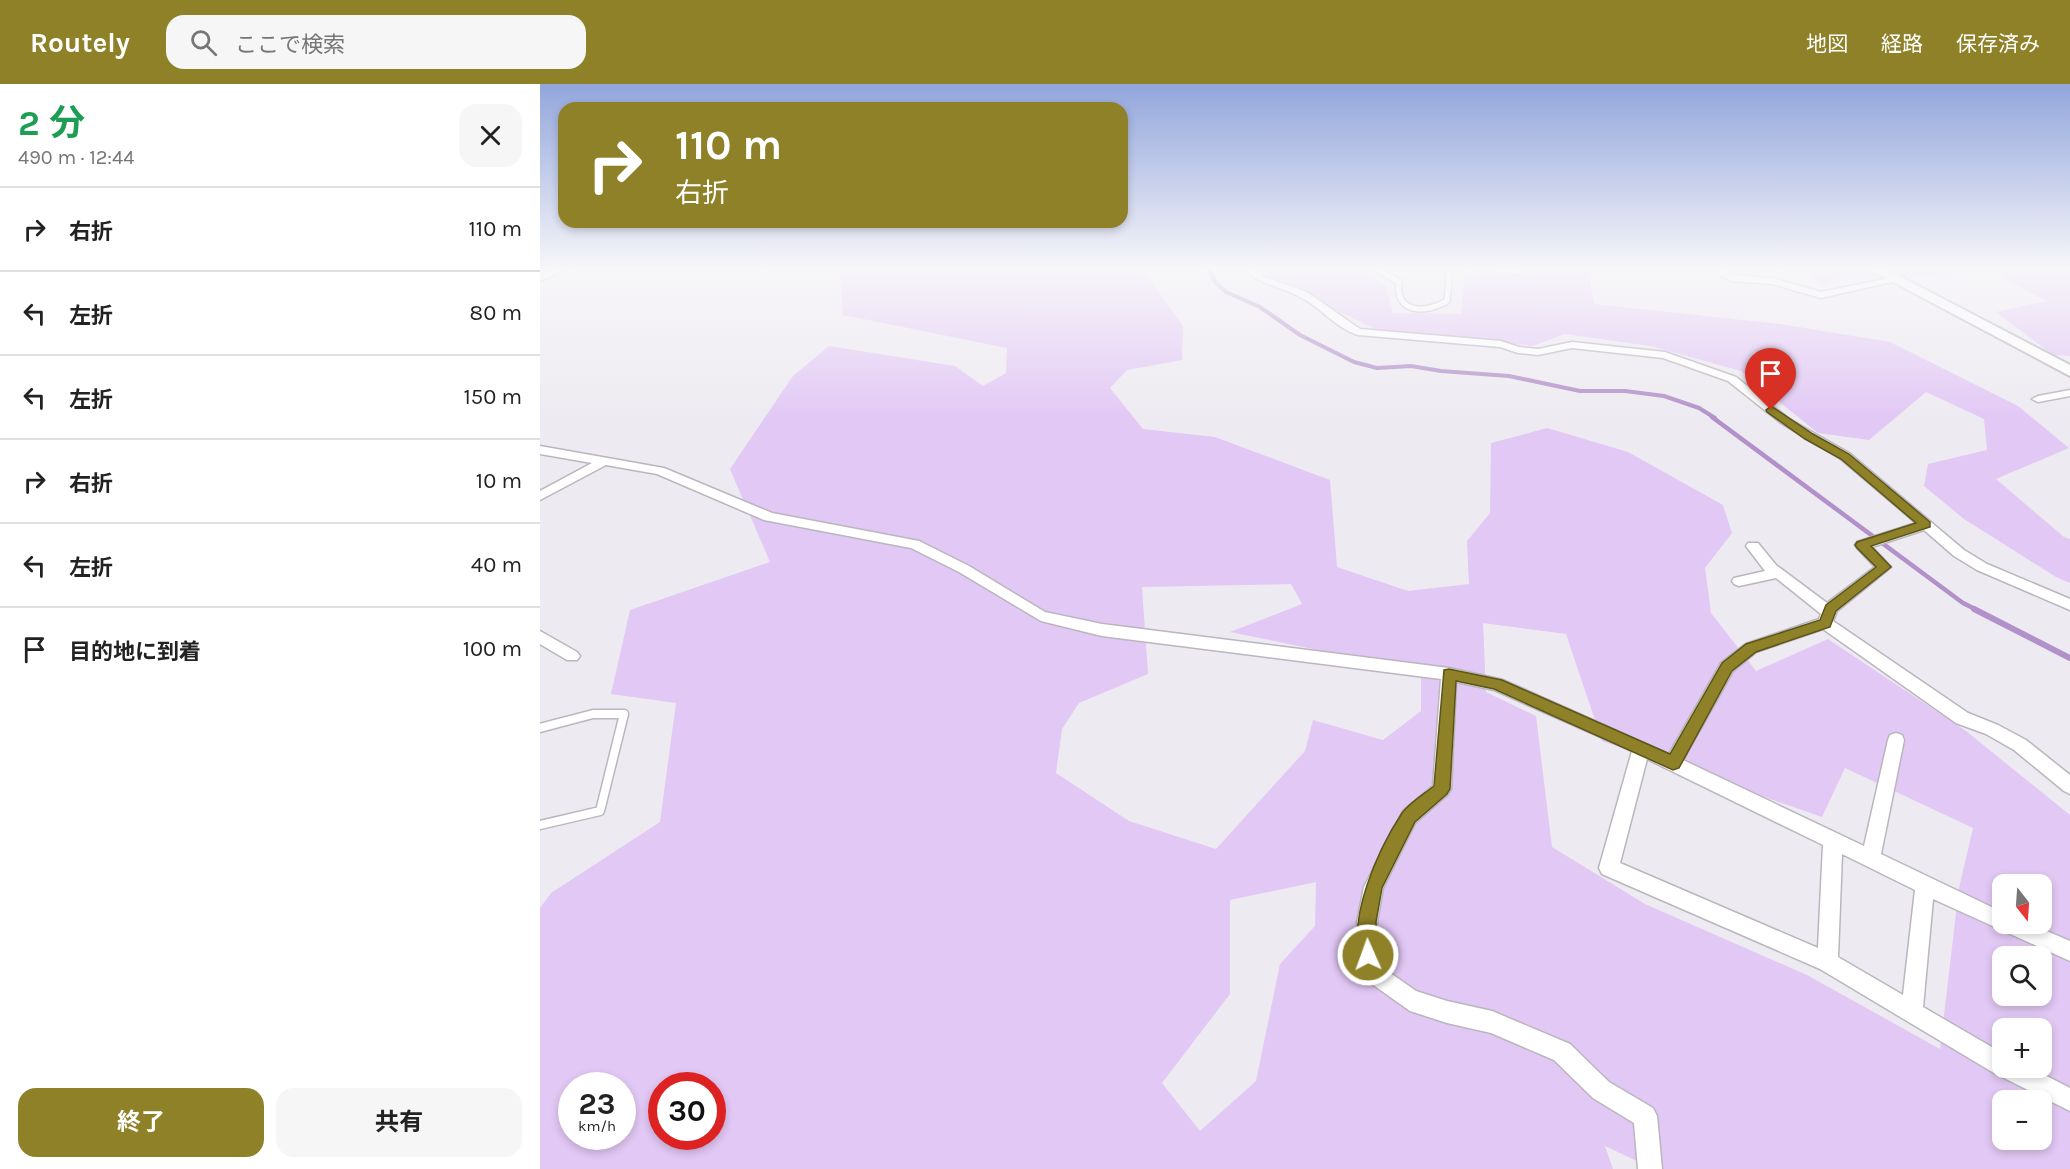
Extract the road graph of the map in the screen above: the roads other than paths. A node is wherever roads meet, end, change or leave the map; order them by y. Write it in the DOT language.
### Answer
graph roads {
  1 [pos="1333,318"];
  2 [pos="1967,318"];
  3 [pos="2070,371"];
  4 [pos="2070,393"];
  5 [pos="2038,399"];
  6 [pos="540,450"];
  7 [pos="603,462"];
  8 [pos="540,496"];
  9 [pos="1925,525"];
  10 [pos="1753,546"];
  11 [pos="1778,573"];
  12 [pos="1739,581"];
  13 [pos="2070,605"];
  14 [pos="1827,618"];
  15 [pos="540,637"];
  16 [pos="572,656"];
  17 [pos="1449,674"];
  18 [pos="540,728"];
  19 [pos="1896,740"];
  20 [pos="1641,748"];
  21 [pos="1673,763"];
  22 [pos="2070,786"];
  23 [pos="540,825"];
  24 [pos="1833,840"];
  25 [pos="1871,858"];
  26 [pos="1924,884"];
  27 [pos="1992,917"];
  28 [pos="2030,934"];
  29 [pos="2070,951"];
  30 [pos="1827,962"];
  31 [pos="1912,1014"];
  32 [pos="1992,1059"];
  33 [pos="2027,1078"];
  34 [pos="2070,1100"];
  35 [pos="1650,1169"];
  1 -- 9 [label="street"];
  2 -- 3 [label="street"];
  4 -- 5 [label="street"];
  6 -- 7 [label="street"];
  7 -- 8 [label="street"];
  7 -- 17 [label="street"];
  9 -- 13 [label="street"];
  9 -- 14 [label="street"];
  10 -- 11 [label="street"];
  11 -- 12 [label="street"];
  11 -- 14 [label="street"];
  14 -- 21 [label="street"];
  14 -- 22 [label="street"];
  15 -- 16 [label="street"];
  17 -- 20 [label="street"];
  17 -- 35 [label="street"];
  18 -- 23 [label="lane"];
  19 -- 25 [label="street"];
  20 -- 21 [label="street"];
  20 -- 30 [label="street"];
  21 -- 24 [label="street"];
  24 -- 25 [label="street"];
  24 -- 30 [label="street"];
  25 -- 26 [label="street"];
  26 -- 27 [label="street"];
  26 -- 31 [label="street"];
  28 -- 29 [label="street"];
  30 -- 31 [label="street"];
  31 -- 32 [label="street"];
  33 -- 34 [label="street"];
}
